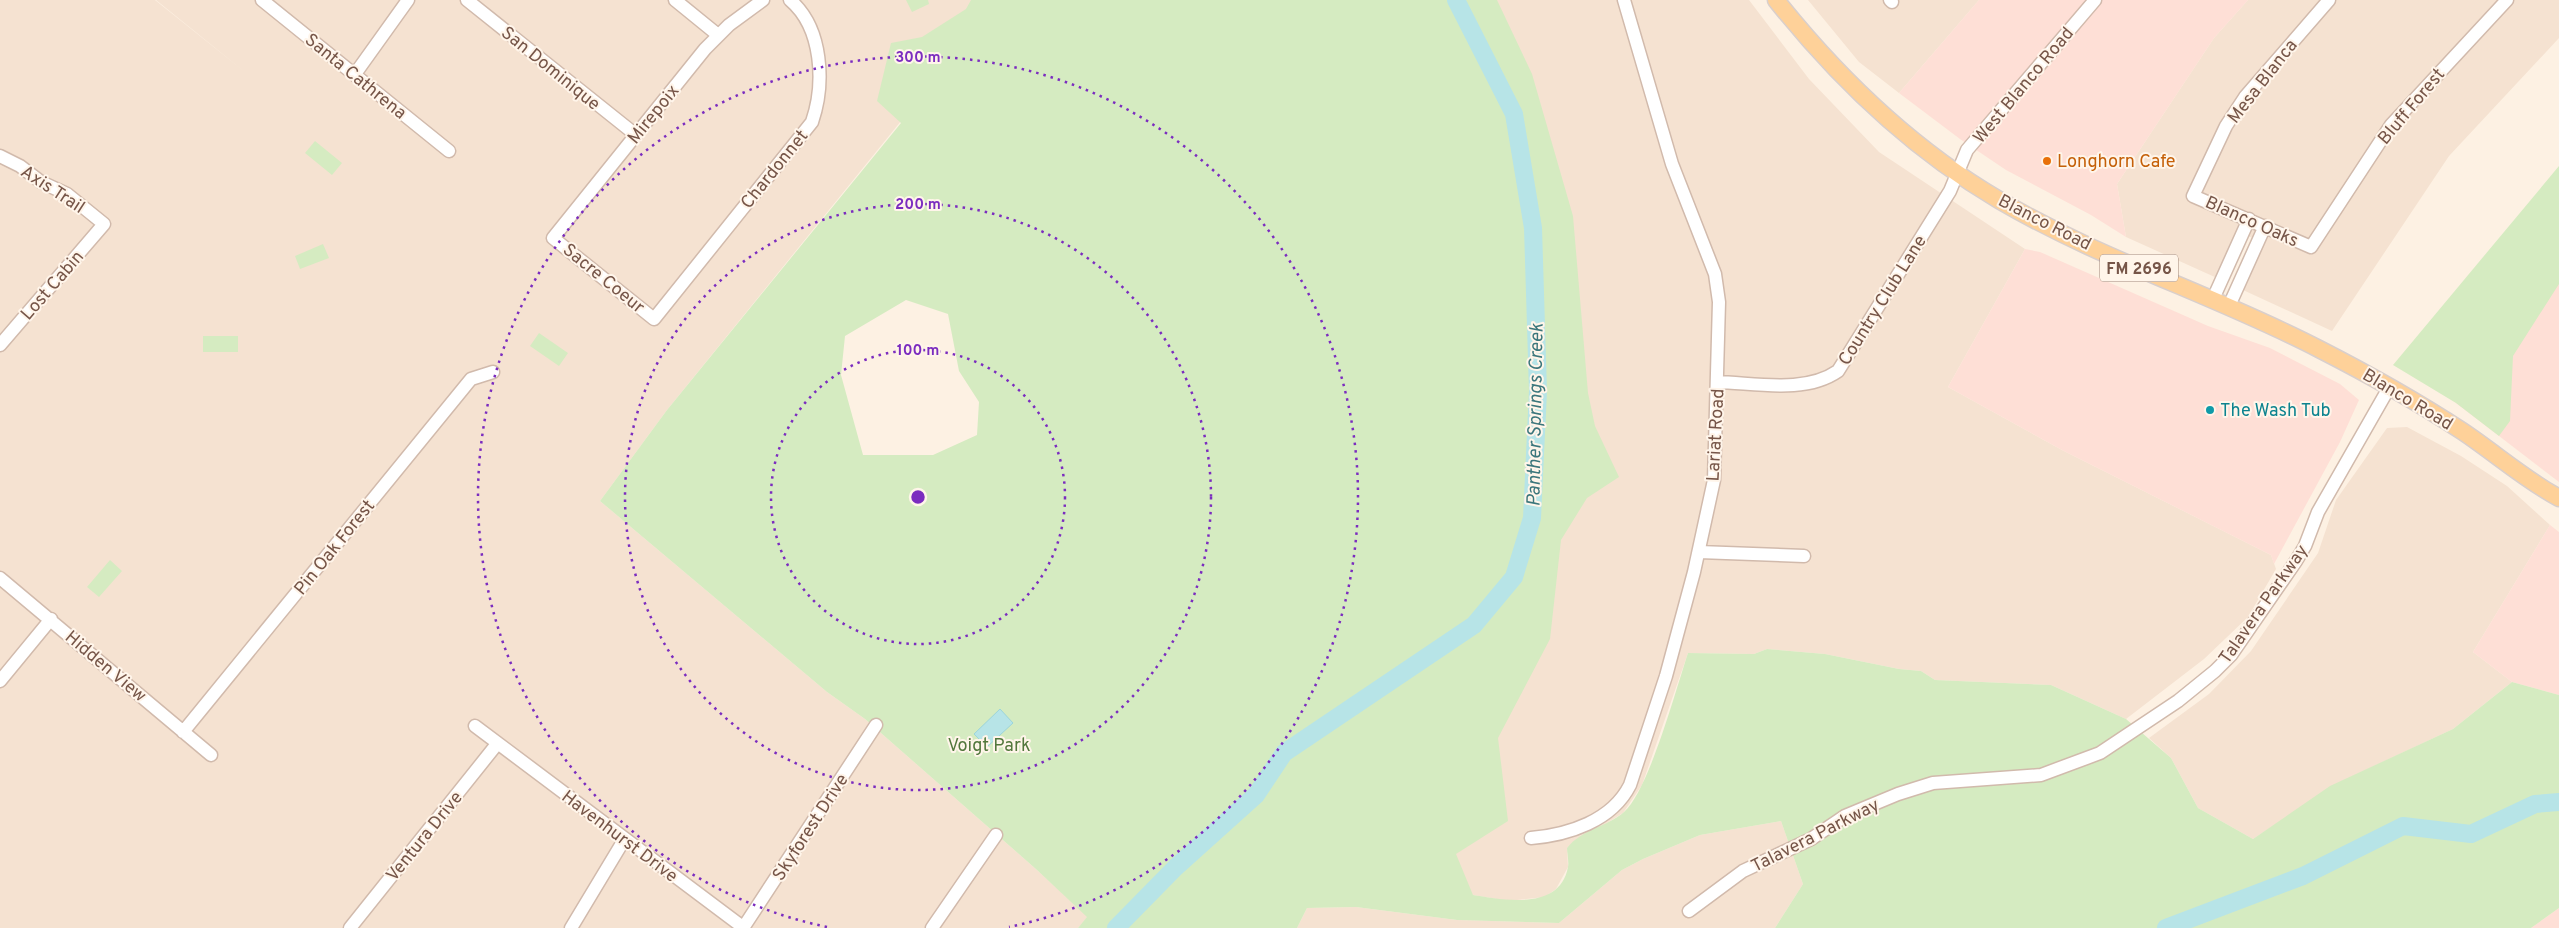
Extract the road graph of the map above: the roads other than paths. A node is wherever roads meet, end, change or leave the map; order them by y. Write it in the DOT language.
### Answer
graph roads {
  1 [pos="262,0"];
  2 [pos="408,0"];
  3 [pos="467,0"];
  4 [pos="675,0"];
  5 [pos="763,0"];
  6 [pos="790,0"];
  7 [pos="1624,0"];
  8 [pos="1776,0"];
  9 [pos="2095,0"];
  10 [pos="2330,0"];
  11 [pos="2507,0"];
  12 [pos="718,35"];
  13 [pos="354,74"];
  14 [pos="636,135"];
  15 [pos="449,151"];
  16 [pos="0,156"];
  17 [pos="1958,174"];
  18 [pos="2193,196"];
  19 [pos="2249,219"];
  20 [pos="104,224"];
  21 [pos="2265,226"];
  22 [pos="553,238"];
  23 [pos="2237,246"];
  24 [pos="2311,247"];
  25 [pos="2253,253"];
  26 [pos="2212,299"];
  27 [pos="2229,306"];
  28 [pos="654,319"];
  29 [pos="0,345"];
  30 [pos="493,372"];
  31 [pos="1717,382"];
  32 [pos="2390,386"];
  33 [pos="2538,487"];
  34 [pos="2559,498"];
  35 [pos="2559,512"];
  36 [pos="1698,552"];
  37 [pos="1804,556"];
  38 [pos="0,578"];
  39 [pos="51,619"];
  40 [pos="0,681"];
  41 [pos="876,725"];
  42 [pos="475,726"];
  43 [pos="183,732"];
  44 [pos="497,744"];
  45 [pos="211,755"];
  46 [pos="996,835"];
  47 [pos="1530,838"];
  48 [pos="624,840"];
  49 [pos="1689,911"];
  50 [pos="350,928"];
  51 [pos="571,928"];
  52 [pos="744,928"];
  53 [pos="932,928"];
  1 -- 13 [label="street, Santa Cathrena"];
  2 -- 13 [label="street"];
  3 -- 14 [label="street, San Dominique"];
  4 -- 12 [label="street"];
  5 -- 12 [label="street, Mirepoix"];
  6 -- 28 [label="street, Chardonnet"];
  7 -- 31 [label="street, Lariat Road"];
  8 -- 17 [label="main road, Blanco Road / FM 2696"];
  9 -- 17 [label="street, West Blanco Road"];
  10 -- 18 [label="street, Mesa Blanca"];
  11 -- 24 [label="street, Bluff Forest"];
  12 -- 14 [label="street, Mirepoix"];
  13 -- 15 [label="street, Santa Cathrena"];
  14 -- 22 [label="street, Mirepoix"];
  16 -- 20 [label="street, Axis Trail"];
  17 -- 26 [label="main road, Blanco Road / FM 2696"];
  17 -- 31 [label="street, Country Club Lane"];
  18 -- 19 [label="street, Blanco Oaks"];
  19 -- 21 [label="street, Blanco Oaks"];
  19 -- 23 [label="street"];
  20 -- 29 [label="street, Lost Cabin"];
  21 -- 24 [label="street, Blanco Oaks"];
  21 -- 25 [label="street"];
  22 -- 28 [label="street, Sacre Coeur"];
  23 -- 25 [label="street"];
  23 -- 26 [label="street"];
  25 -- 27 [label="street"];
  26 -- 27 [label="main road, Blanco Road / FM 2696"];
  27 -- 32 [label="main road, Blanco Road / FM 2696"];
  30 -- 43 [label="street, Pin Oak Forest"];
  31 -- 36 [label="street, Lariat Road"];
  32 -- 33 [label="main road, Blanco Road / FM 2696"];
  32 -- 49 [label="street, Talavera Parkway"];
  33 -- 34 [label="main road, Blanco Road / FM 2696"];
  33 -- 35 [label="main road, Blanco Road / FM 2696"];
  36 -- 37 [label="street"];
  36 -- 47 [label="street, Lariat Road"];
  38 -- 39 [label="street, Hidden View"];
  39 -- 40 [label="street"];
  39 -- 43 [label="street, Hidden View"];
  41 -- 52 [label="street, Skyforest Drive"];
  42 -- 44 [label="street, Havenhurst Drive"];
  43 -- 45 [label="street, Hidden View"];
  44 -- 48 [label="street, Havenhurst Drive"];
  44 -- 50 [label="street, Ventura Drive"];
  46 -- 53 [label="street"];
  48 -- 51 [label="street"];
  48 -- 52 [label="street, Havenhurst Drive"];
}
